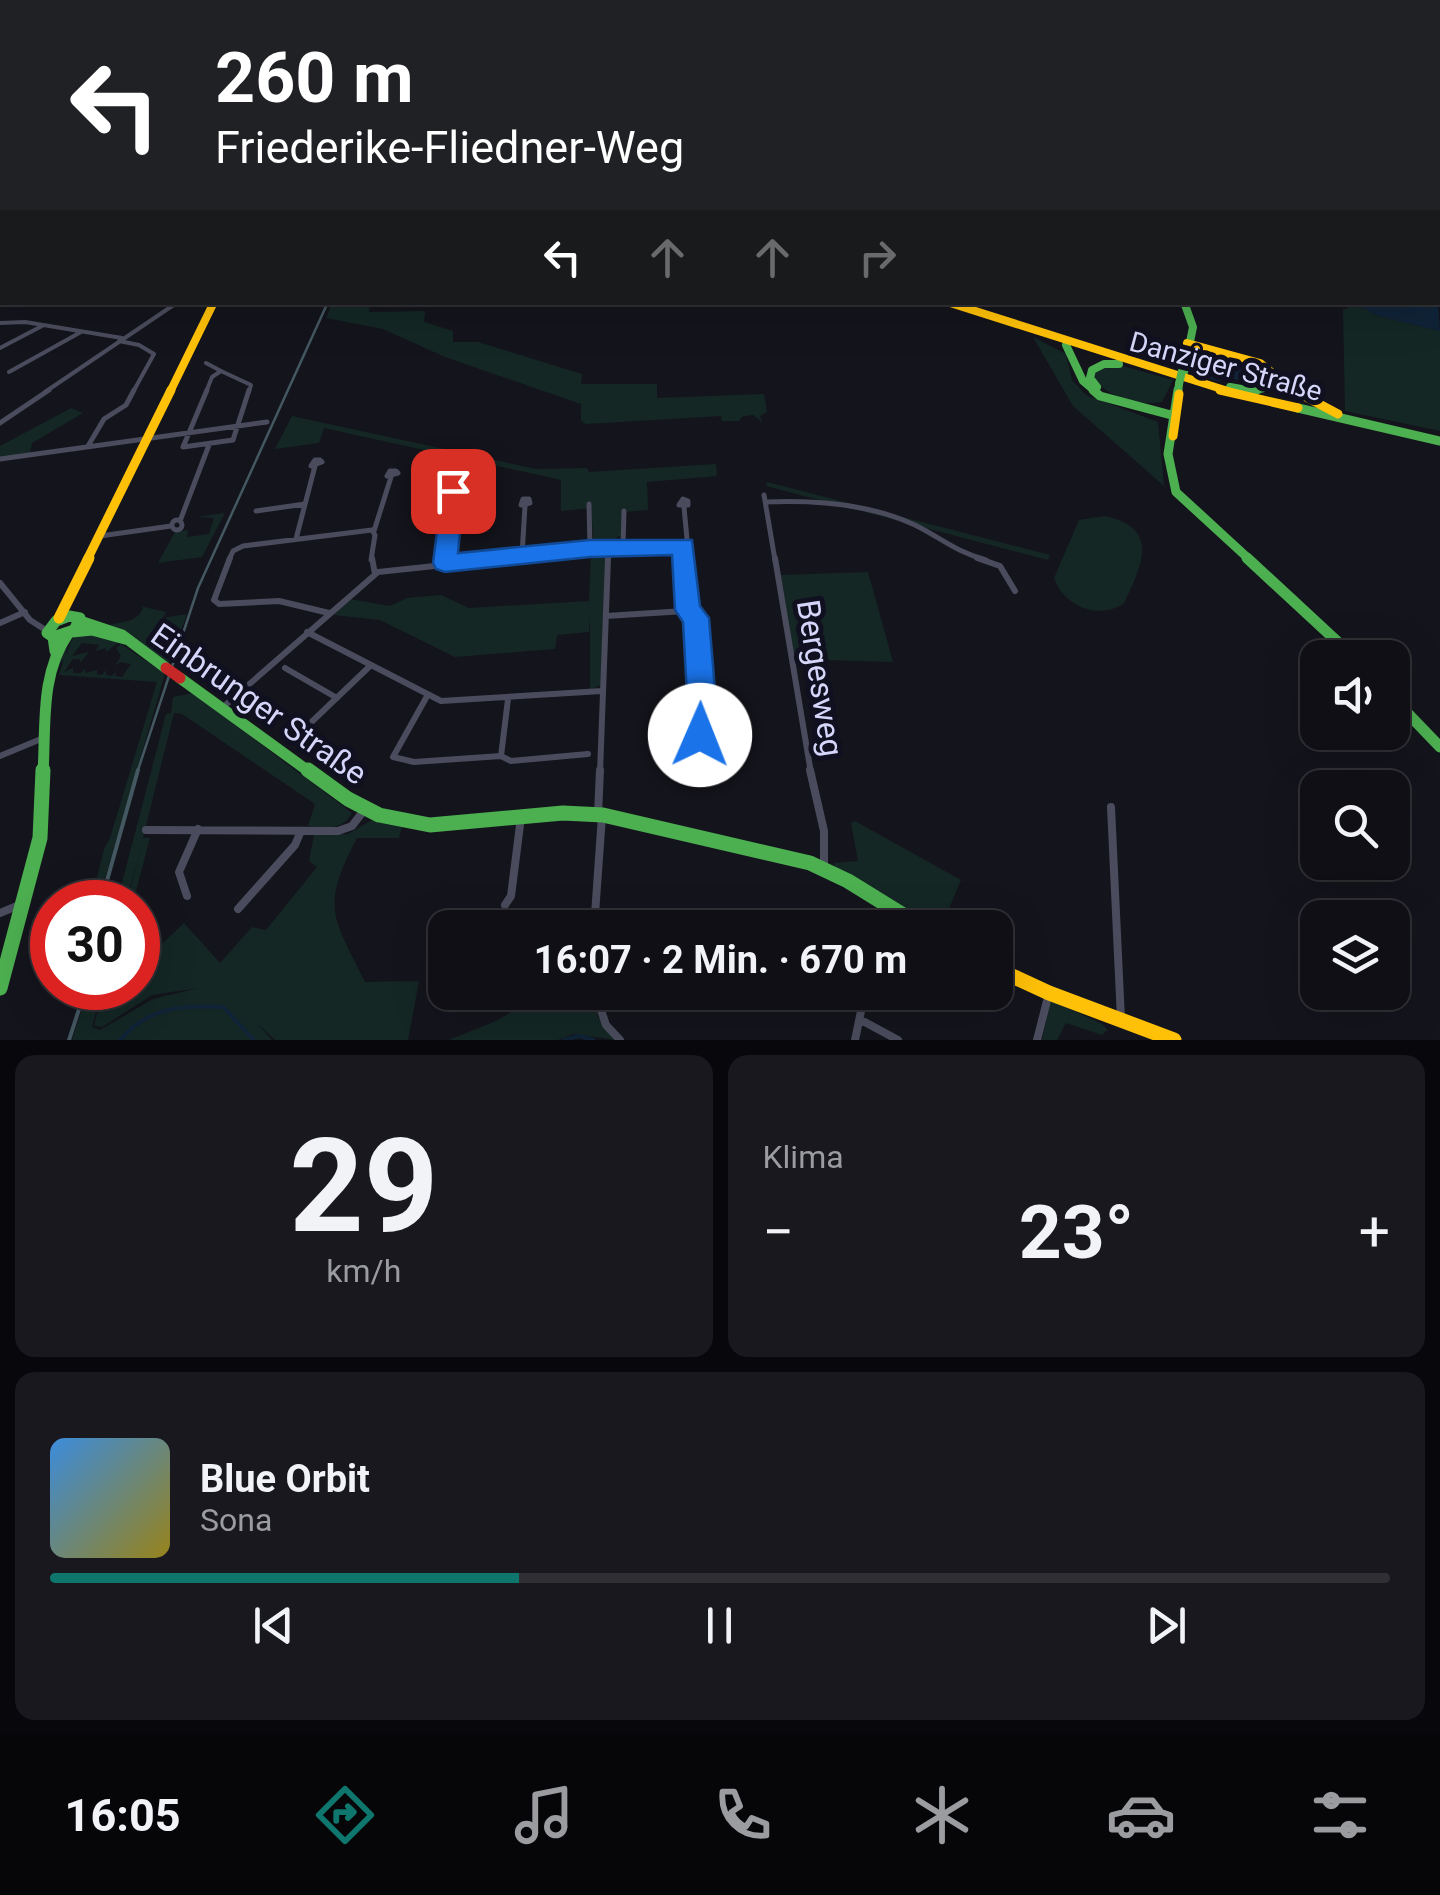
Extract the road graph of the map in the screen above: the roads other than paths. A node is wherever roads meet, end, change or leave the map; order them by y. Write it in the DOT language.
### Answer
graph roads {
  1 [pos="173,305"];
  2 [pos="213,305"];
  3 [pos="956,305"];
  4 [pos="967,305"];
  5 [pos="0,323"];
  6 [pos="44,325"];
  7 [pos="84,330"];
  8 [pos="1046,334"];
  9 [pos="121,339"];
  10 [pos="1189,347"];
  11 [pos="0,348"];
  12 [pos="206,363"];
  13 [pos="1145,368"];
  14 [pos="222,371"];
  15 [pos="9,372"];
  16 [pos="1221,387"];
  17 [pos="1173,413"];
  18 [pos="1350,418"];
  19 [pos="267,422"];
  20 [pos="0,423"];
  21 [pos="237,426"];
  22 [pos="188,432"];
  23 [pos="148,438"];
  24 [pos="1440,440"];
  25 [pos="208,444"];
  26 [pos="88,446"];
  27 [pos="0,459"];
  28 [pos="314,466"];
  29 [pos="391,477"];
  30 [pos="455,497"];
  31 [pos="305,504"];
  32 [pos="589,504"];
  33 [pos="525,506"];
  34 [pos="684,506"];
  35 [pos="256,510"];
  36 [pos="624,512"];
  37 [pos="374,531"];
  38 [pos="100,536"];
  39 [pos="296,539"];
  40 [pos="682,545"];
  41 [pos="623,546"];
  42 [pos="608,547"];
  43 [pos="590,548"];
  44 [pos="522,555"];
  45 [pos="445,563"];
  46 [pos="375,574"];
  47 [pos="0,582"];
  48 [pos="1016,591"];
  49 [pos="72,599"];
  50 [pos="688,610"];
  51 [pos="25,612"];
  52 [pos="329,613"];
  53 [pos="606,616"];
  54 [pos="77,618"];
  55 [pos="0,623"];
  56 [pos="53,627"];
  57 [pos="308,632"];
  58 [pos="69,633"];
  59 [pos="124,639"];
  60 [pos="1335,640"];
  61 [pos="56,652"];
  62 [pos="370,666"];
  63 [pos="285,668"];
  64 [pos="603,690"];
  65 [pos="427,697"];
  66 [pos="337,698"];
  67 [pos="508,699"];
  68 [pos="222,708"];
  69 [pos="1410,716"];
  70 [pos="698,727"];
  71 [pos="300,733"];
  72 [pos="44,738"];
  73 [pos="1440,747"];
  74 [pos="588,754"];
  75 [pos="0,756"];
  76 [pos="501,756"];
  77 [pos="1111,808"];
  78 [pos="365,809"];
  79 [pos="600,815"];
  80 [pos="521,817"];
  81 [pos="198,829"];
  82 [pos="146,830"];
  83 [pos="301,831"];
  84 [pos="824,869"];
  85 [pos="186,896"];
  86 [pos="883,901"];
  87 [pos="24,903"];
  88 [pos="505,906"];
  89 [pos="238,909"];
  90 [pos="595,910"];
  91 [pos="880,910"];
  92 [pos="897,910"];
  93 [pos="0,913"];
  94 [pos="1013,977"];
  95 [pos="0,988"];
  96 [pos="1049,994"];
  97 [pos="600,1010"];
  98 [pos="862,1010"];
  99 [pos="860,1020"];
  100 [pos="1121,1022"];
  101 [pos="620,1040"];
  102 [pos="855,1040"];
  103 [pos="898,1040"];
  104 [pos="1037,1040"];
  105 [pos="1174,1040"];
  1 -- 9 [label="street"];
  2 -- 23 [label="main road"];
  3 -- 8 [label="main road, Danziger Straße"];
  4 -- 16 [label="main road, Danziger Straße"];
  5 -- 6 [label="street"];
  6 -- 7 [label="street"];
  6 -- 11 [label="street"];
  7 -- 9 [label="street"];
  7 -- 15 [label="street"];
  8 -- 13 [label="main road, Danziger Straße"];
  8 -- 17 [label="main road"];
  9 -- 20 [label="street"];
  9 -- 26 [label="street"];
  10 -- 16 [label="main road"];
  10 -- 17 [label="main road, bridge"];
  10 -- 18 [label="main road"];
  12 -- 14 [label="street"];
  13 -- 17 [label="main road"];
  13 -- 24 [label="main road, Danziger Straße"];
  14 -- 21 [label="street"];
  14 -- 22 [label="street"];
  16 -- 18 [label="main road, Danziger Straße"];
  17 -- 60 [label="main road"];
  18 -- 24 [label="main road, Danziger Straße"];
  19 -- 21 [label="street"];
  21 -- 22 [label="street"];
  21 -- 25 [label="street"];
  22 -- 23 [label="street"];
  22 -- 25 [label="street"];
  23 -- 26 [label="street"];
  23 -- 38 [label="main road"];
  25 -- 38 [label="street"];
  26 -- 27 [label="street"];
  28 -- 31 [label="street"];
  29 -- 37 [label="street"];
  30 -- 45 [label="street"];
  31 -- 35 [label="street"];
  31 -- 39 [label="street"];
  32 -- 43 [label="street"];
  33 -- 44 [label="street"];
  34 -- 40 [label="street"];
  36 -- 41 [label="street"];
  37 -- 39 [label="street"];
  37 -- 46 [label="street"];
  38 -- 49 [label="main road"];
  39 -- 52 [label="street"];
  40 -- 41 [label="street"];
  40 -- 50 [label="street"];
  41 -- 42 [label="street"];
  42 -- 43 [label="street"];
  42 -- 53 [label="street"];
  43 -- 44 [label="street"];
  44 -- 45 [label="street"];
  45 -- 46 [label="street"];
  46 -- 52 [label="street"];
  47 -- 51 [label="street"];
  48 -- 84 [label="street, Bergesweg"];
  49 -- 54 [label="main road"];
  49 -- 56 [label="main road"];
  50 -- 53 [label="street"];
  50 -- 70 [label="street"];
  51 -- 55 [label="street"];
  51 -- 56 [label="street"];
  52 -- 57 [label="street"];
  53 -- 64 [label="street"];
  54 -- 56 [label="main road"];
  54 -- 58 [label="main road"];
  54 -- 59 [label="main road, Einbrunger Straße"];
  56 -- 58 [label="main road, Einbrunger Straße"];
  56 -- 61 [label="main road"];
  57 -- 62 [label="street"];
  57 -- 68 [label="street"];
  58 -- 59 [label="main road, Einbrunger Straße"];
  58 -- 61 [label="main road"];
  59 -- 68 [label="main road, Einbrunger Straße, bridge"];
  61 -- 72 [label="main road"];
  62 -- 65 [label="street"];
  62 -- 66 [label="street"];
  63 -- 66 [label="street"];
  64 -- 67 [label="street"];
  64 -- 79 [label="street"];
  65 -- 67 [label="street"];
  65 -- 76 [label="street"];
  66 -- 71 [label="street"];
  67 -- 76 [label="street"];
  68 -- 78 [label="main road, Einbrunger Straße"];
  69 -- 73 [label="main road"];
  72 -- 75 [label="street"];
  72 -- 87 [label="main road"];
  74 -- 76 [label="street"];
  77 -- 100 [label="street"];
  78 -- 80 [label="main road, Einbrunger Straße"];
  78 -- 83 [label="street, Einbrunger Straße"];
  79 -- 80 [label="main road, Einbrunger Straße"];
  79 -- 84 [label="main road, Einbrunger Straße"];
  79 -- 90 [label="street"];
  80 -- 88 [label="street"];
  81 -- 82 [label="street, Einbrunger Straße"];
  81 -- 83 [label="street, Einbrunger Straße"];
  81 -- 85 [label="street"];
  83 -- 89 [label="street"];
  84 -- 86 [label="main road, Einbrunger Straße"];
  86 -- 91 [label="street"];
  86 -- 92 [label="main road, Einbrunger Straße"];
  87 -- 93 [label="street"];
  87 -- 95 [label="main road"];
  94 -- 96 [label="main road"];
  96 -- 100 [label="main road"];
  96 -- 104 [label="street"];
  97 -- 101 [label="street"];
  98 -- 99 [label="street"];
  99 -- 102 [label="street"];
  99 -- 103 [label="street"];
  100 -- 105 [label="main road"];
}
